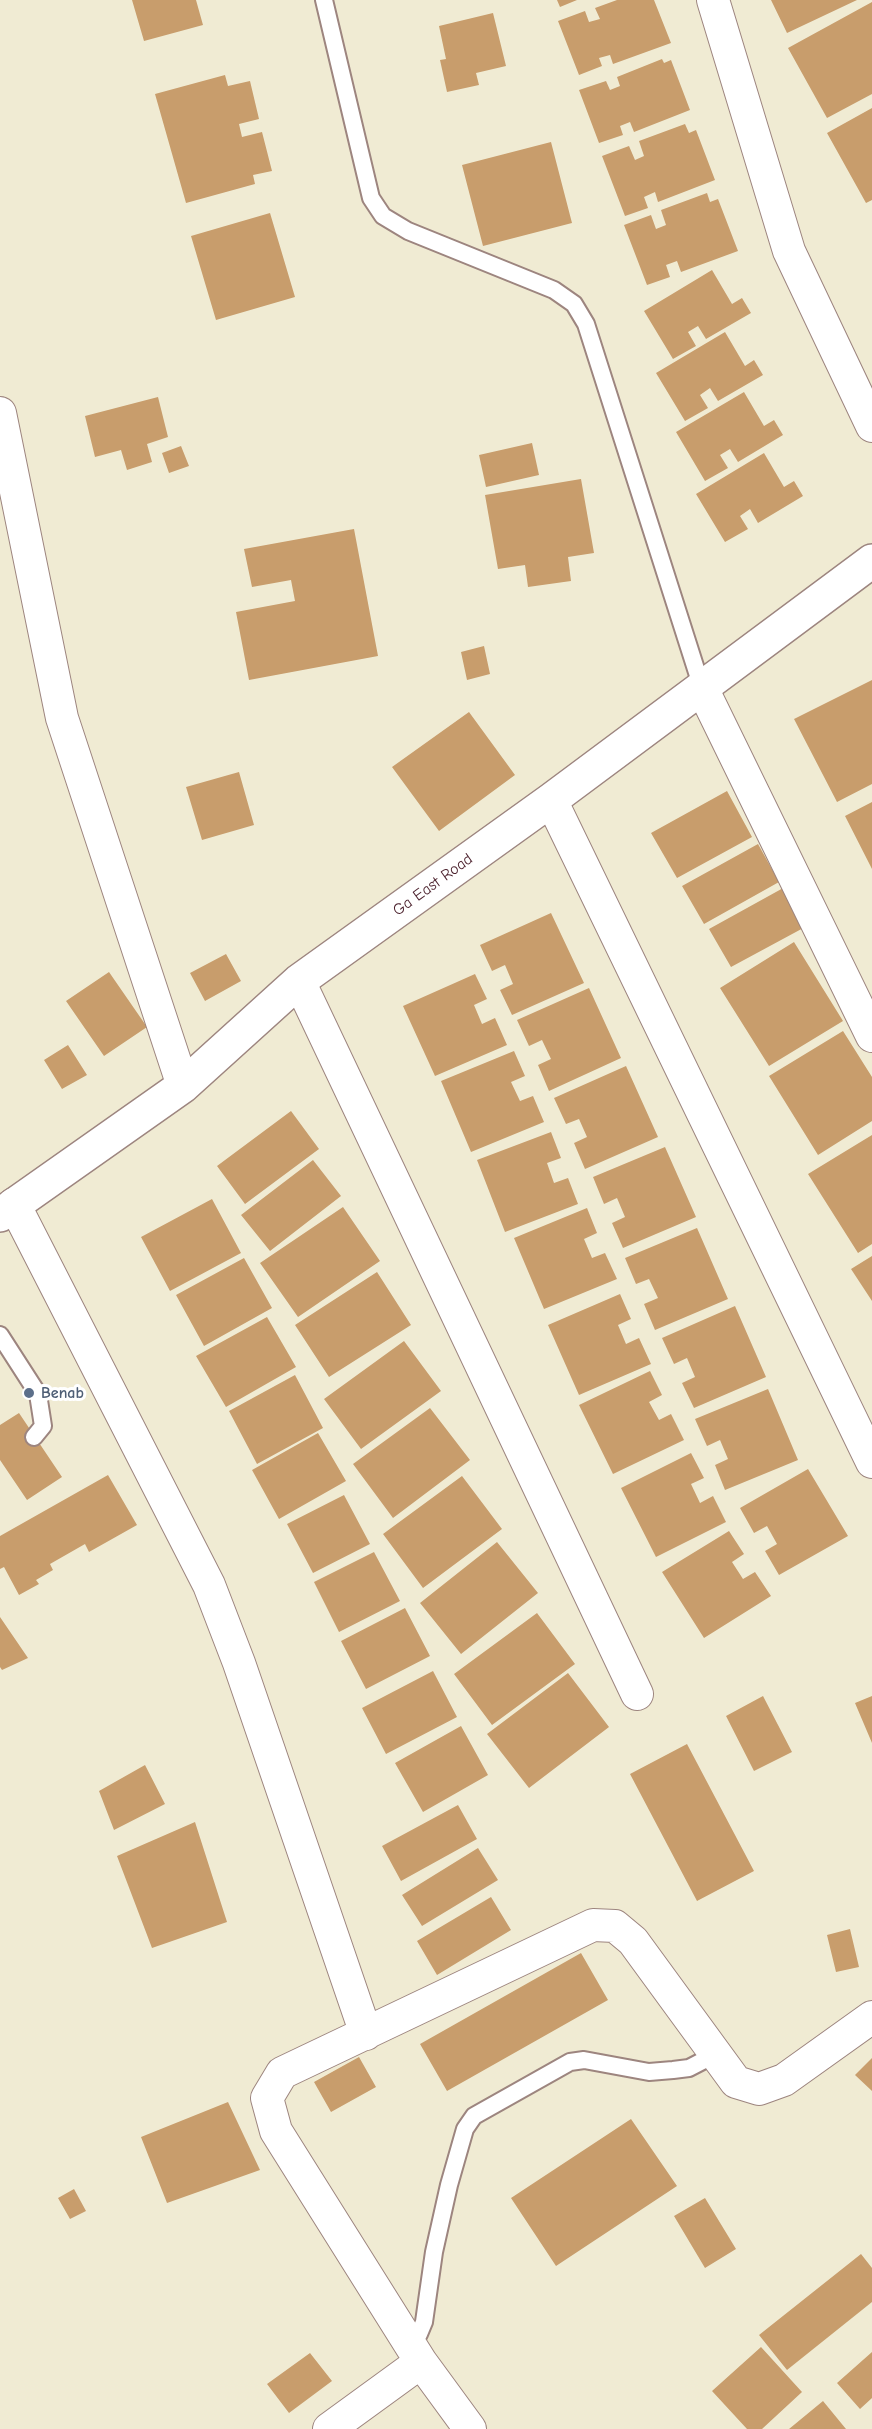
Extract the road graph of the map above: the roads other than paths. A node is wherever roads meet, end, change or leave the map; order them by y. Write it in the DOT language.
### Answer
graph roads {
  1 [pos="324,0"];
  2 [pos="713,0"];
  3 [pos="872,426"];
  4 [pos="2,428"];
  5 [pos="872,561"];
  6 [pos="702,688"];
  7 [pos="551,800"];
  8 [pos="299,981"];
  9 [pos="872,1036"];
  10 [pos="183,1086"];
  11 [pos="7,1210"];
  12 [pos="0,1335"];
  13 [pos="34,1437"];
  14 [pos="872,1462"];
  15 [pos="637,1694"];
  16 [pos="872,2017"];
  17 [pos="366,2034"];
  18 [pos="716,2054"];
  19 [pos="416,2354"];
  20 [pos="328,2429"];
  21 [pos="470,2429"];
  1 -- 6 [label="lane"];
  2 -- 3 [label="street"];
  4 -- 10 [label="street"];
  5 -- 6 [label="street, Ga East Road"];
  6 -- 7 [label="street, Ga East Road"];
  6 -- 9 [label="street"];
  7 -- 8 [label="street, Ga East Road"];
  7 -- 14 [label="street"];
  8 -- 10 [label="street, Ga East Road"];
  8 -- 15 [label="street"];
  10 -- 11 [label="street, Ga East Road"];
  11 -- 17 [label="street"];
  12 -- 13 [label="lane"];
  16 -- 18 [label="street"];
  17 -- 18 [label="street"];
  17 -- 19 [label="street"];
  18 -- 19 [label="lane"];
  19 -- 20 [label="street"];
  19 -- 21 [label="street"];
}
